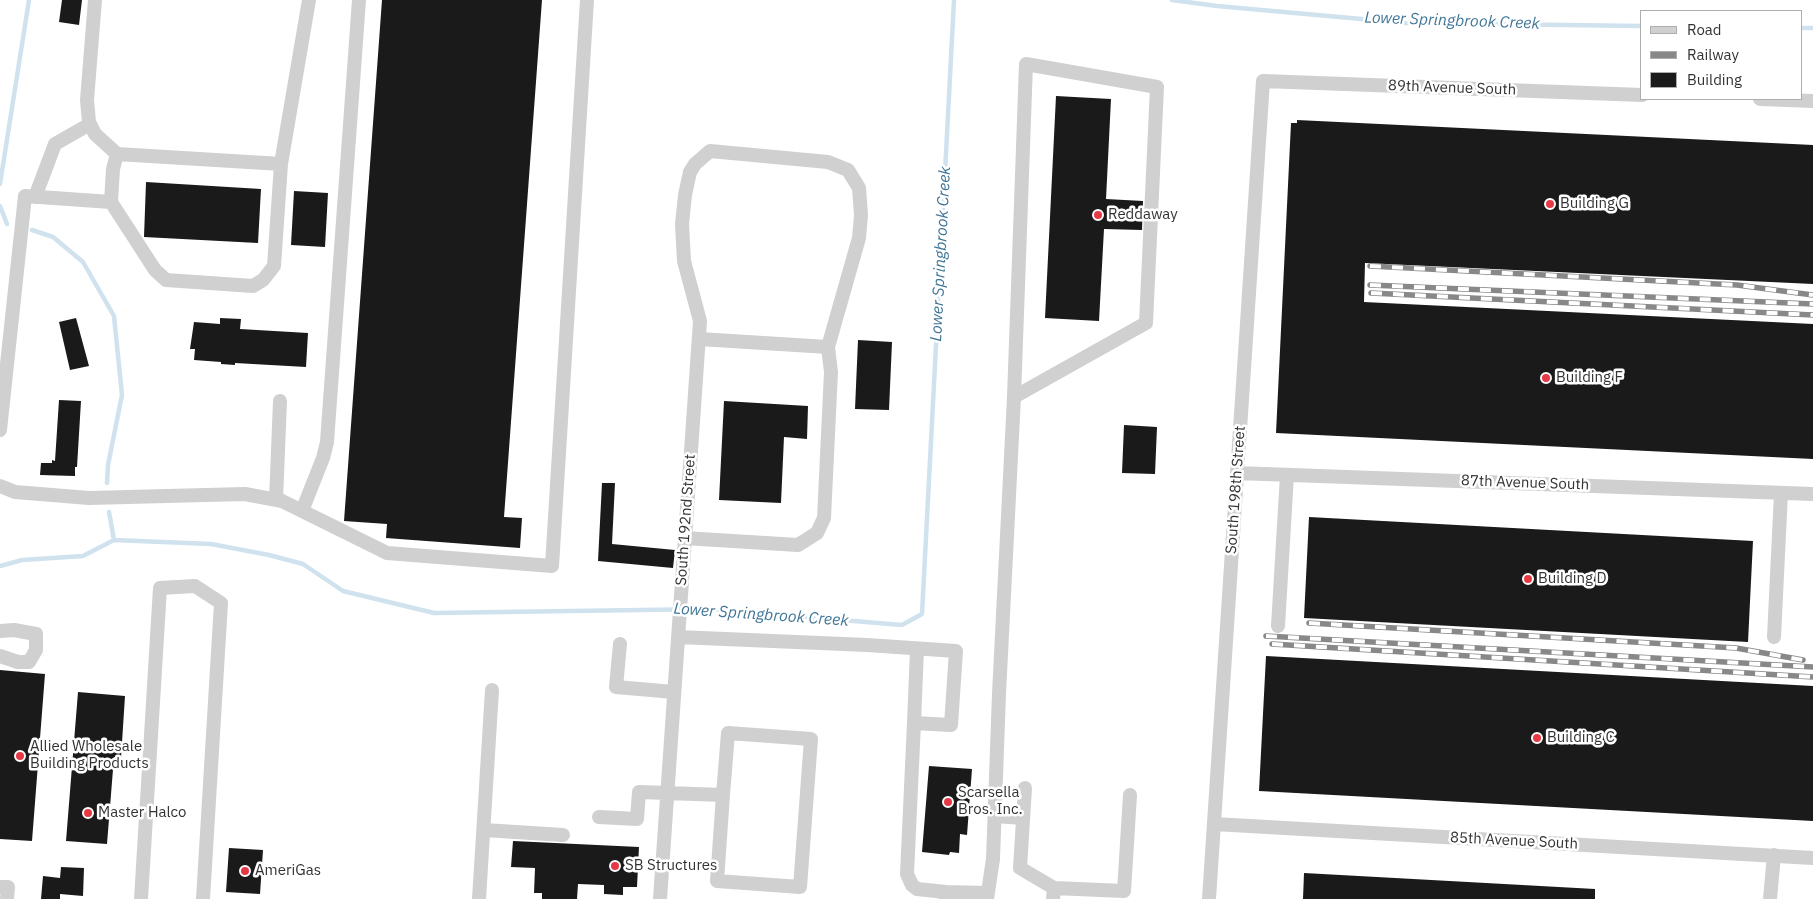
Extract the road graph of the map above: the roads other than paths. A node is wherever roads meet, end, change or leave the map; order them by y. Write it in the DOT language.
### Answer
graph roads {
  1 [pos="95,0"];
  2 [pos="309,0"];
  3 [pos="359,0"];
  4 [pos="588,0"];
  5 [pos="1263,81"];
  6 [pos="1640,95"];
  7 [pos="1786,100"];
  8 [pos="1813,101"];
  9 [pos="90,124"];
  10 [pos="117,154"];
  11 [pos="281,164"];
  12 [pos="30,196"];
  13 [pos="111,202"];
  14 [pos="698,339"];
  15 [pos="828,347"];
  16 [pos="3,380"];
  17 [pos="1014,397"];
  18 [pos="280,400"];
  19 [pos="0,430"];
  20 [pos="1238,473"];
  21 [pos="1287,475"];
  22 [pos="0,486"];
  23 [pos="1781,493"];
  24 [pos="1813,494"];
  25 [pos="276,500"];
  26 [pos="302,511"];
  27 [pos="684,538"];
  28 [pos="1278,626"];
  29 [pos="0,631"];
  30 [pos="678,631"];
  31 [pos="1774,637"];
  32 [pos="620,644"];
  33 [pos="917,649"];
  34 [pos="0,656"];
  35 [pos="492,690"];
  36 [pos="674,692"];
  37 [pos="914,723"];
  38 [pos="1024,788"];
  39 [pos="667,794"];
  40 [pos="723,795"];
  41 [pos="1130,795"];
  42 [pos="995,816"];
  43 [pos="599,817"];
  44 [pos="1023,818"];
  45 [pos="1214,824"];
  46 [pos="484,830"];
  47 [pos="563,834"];
  48 [pos="1774,856"];
  49 [pos="1813,858"];
  50 [pos="0,887"];
  51 [pos="1053,893"];
  52 [pos="946,895"];
  53 [pos="987,896"];
  54 [pos="8,899"];
  55 [pos="141,899"];
  56 [pos="203,899"];
  57 [pos="479,899"];
  58 [pos="660,899"];
  59 [pos="1210,899"];
  60 [pos="1770,899"];
  1 -- 9 [label="street"];
  2 -- 11 [label="street"];
  3 -- 26 [label="street"];
  4 -- 26 [label="street"];
  5 -- 6 [label="street, 89th Avenue South"];
  5 -- 20 [label="street, South 198th Street"];
  7 -- 8 [label="street"];
  9 -- 10 [label="street"];
  9 -- 12 [label="street"];
  10 -- 11 [label="street"];
  10 -- 13 [label="street"];
  11 -- 13 [label="street"];
  12 -- 13 [label="street"];
  12 -- 16 [label="street"];
  14 -- 15 [label="street"];
  14 -- 15 [label="street, South 192nd Street"];
  14 -- 27 [label="street, South 192nd Street"];
  15 -- 27 [label="street"];
  16 -- 19 [label="street"];
  17 -- 17 [label="street"];
  17 -- 42 [label="street"];
  18 -- 25 [label="street"];
  20 -- 21 [label="street, 87th Avenue South"];
  20 -- 45 [label="street, South 198th Street"];
  21 -- 23 [label="street, 87th Avenue South"];
  21 -- 28 [label="street"];
  22 -- 25 [label="street"];
  23 -- 24 [label="street, 87th Avenue South"];
  23 -- 31 [label="street"];
  25 -- 26 [label="street"];
  27 -- 30 [label="street, South 192nd Street"];
  29 -- 34 [label="street"];
  30 -- 33 [label="street"];
  30 -- 36 [label="street, South 192nd Street"];
  32 -- 36 [label="street"];
  33 -- 37 [label="street"];
  33 -- 37 [label="street"];
  35 -- 46 [label="street"];
  36 -- 39 [label="street, South 192nd Street"];
  37 -- 52 [label="street"];
  38 -- 44 [label="street"];
  39 -- 40 [label="street"];
  39 -- 43 [label="street"];
  39 -- 58 [label="street, South 192nd Street"];
  40 -- 40 [label="street"];
  41 -- 51 [label="street"];
  42 -- 44 [label="street"];
  42 -- 53 [label="street"];
  44 -- 51 [label="street"];
  45 -- 48 [label="street, 85th Avenue South"];
  45 -- 59 [label="street, South 198th Street"];
  46 -- 47 [label="street"];
  46 -- 57 [label="street"];
  48 -- 49 [label="street, 85th Avenue South"];
  48 -- 60 [label="street"];
  50 -- 54 [label="street"];
  52 -- 53 [label="street"];
  55 -- 56 [label="street"];
}
